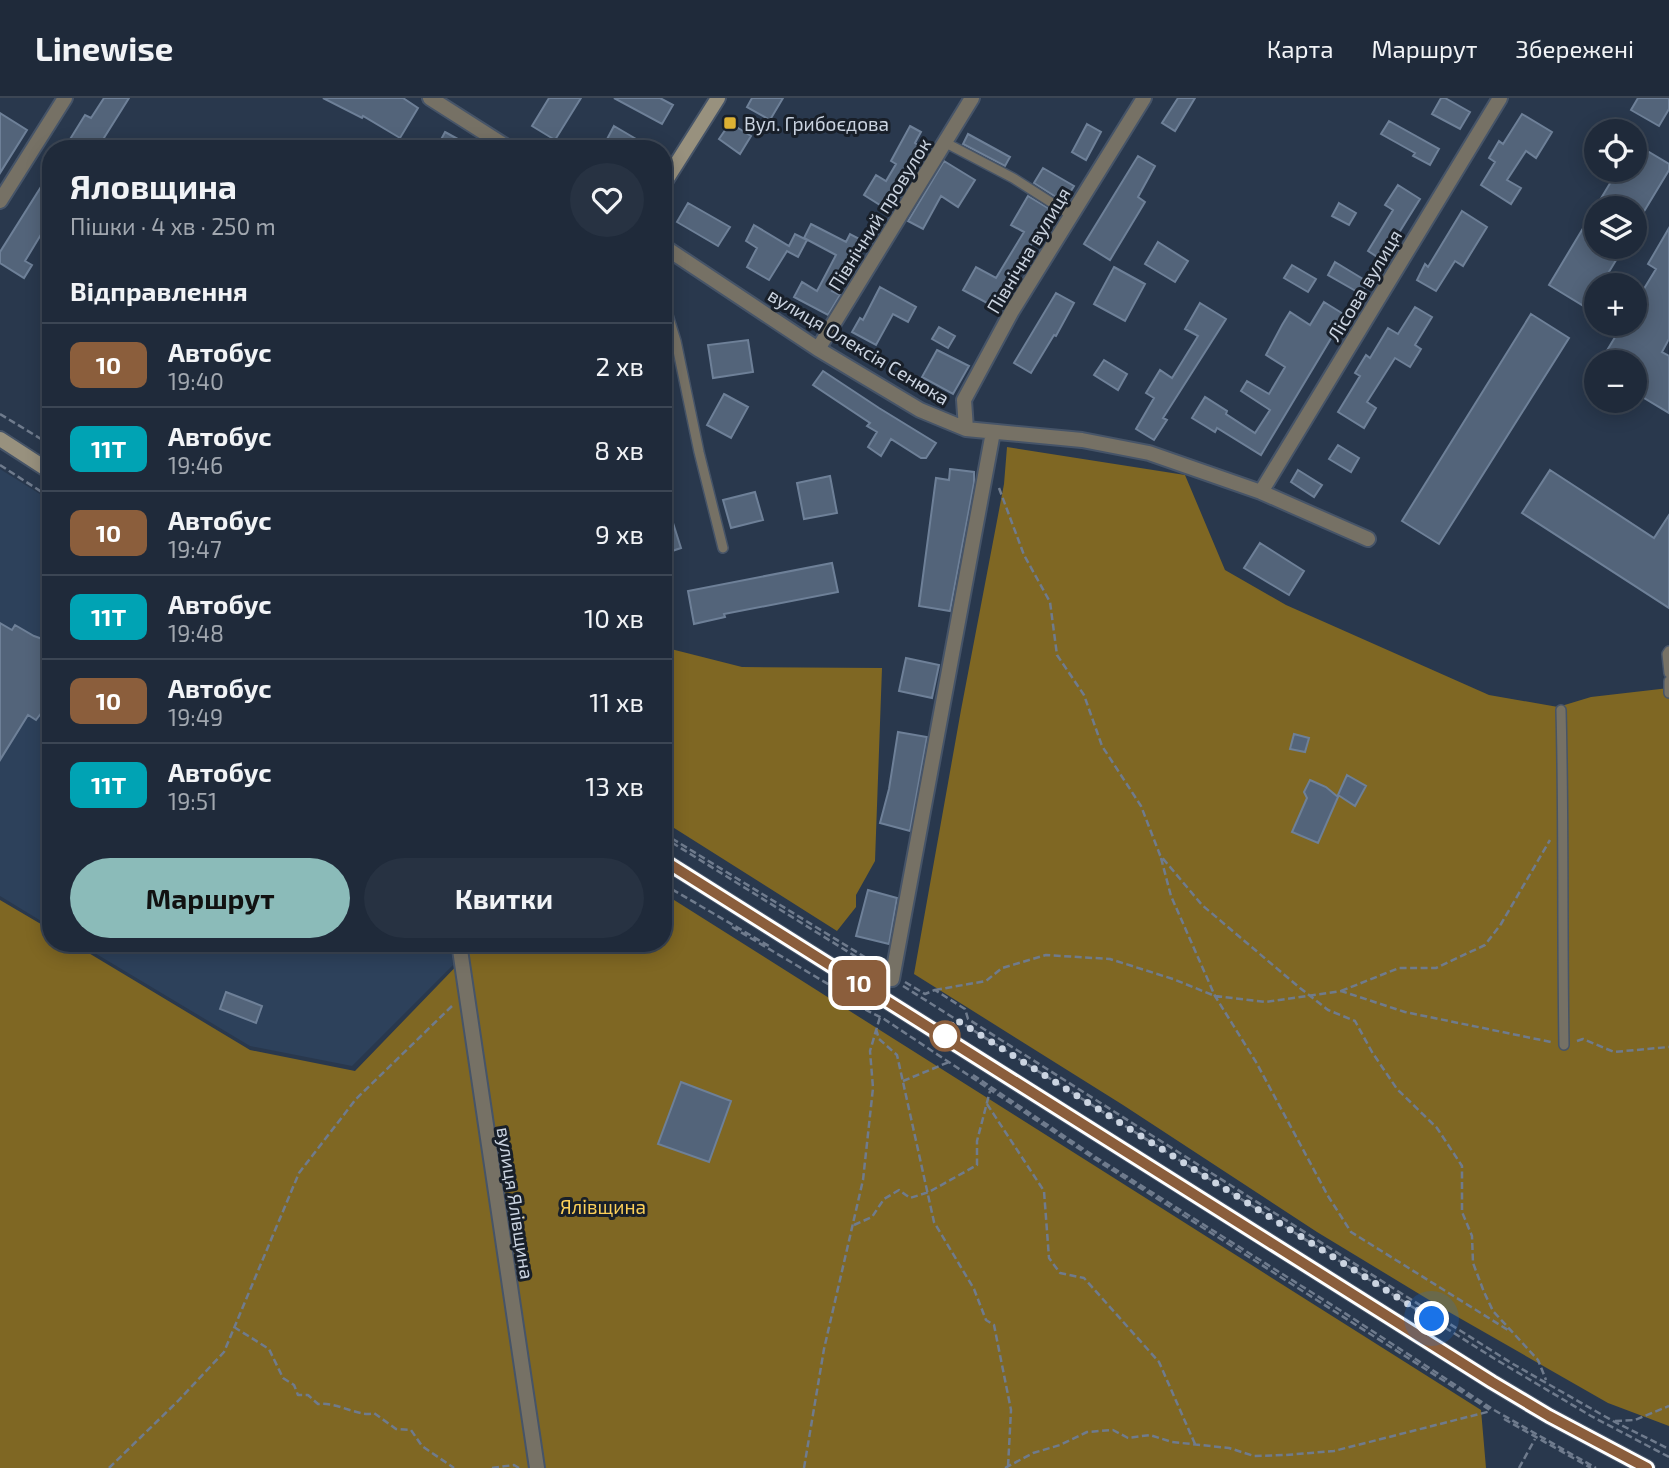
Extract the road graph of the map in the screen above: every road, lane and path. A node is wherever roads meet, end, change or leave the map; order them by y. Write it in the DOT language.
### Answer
graph roads {
  1 [pos="65,98"];
  2 [pos="430,98"];
  3 [pos="718,98"];
  4 [pos="972,98"];
  5 [pos="1144,98"];
  6 [pos="1500,98"];
  7 [pos="496,140"];
  8 [pos="946,143"];
  9 [pos="672,171"];
  10 [pos="0,201"];
  11 [pos="1071,215"];
  12 [pos="672,252"];
  13 [pos="672,328"];
  14 [pos="818,349"];
  15 [pos="0,414"];
  16 [pos="966,429"];
  17 [pos="993,432"];
  18 [pos="0,439"];
  19 [pos="42,440"];
  20 [pos="988,462"];
  21 [pos="0,466"];
  22 [pos="42,466"];
  23 [pos="42,492"];
  24 [pos="1261,492"];
  25 [pos="1368,539"];
  26 [pos="723,548"];
  27 [pos="1669,651"];
  28 [pos="1669,673"];
  29 [pos="1669,681"];
  30 [pos="1669,692"];
  31 [pos="1561,710"];
  32 [pos="1550,840"];
  33 [pos="672,841"];
  34 [pos="1160,855"];
  35 [pos="672,866"];
  36 [pos="672,890"];
  37 [pos="460,952"];
  38 [pos="893,977"];
  39 [pos="935,990"];
  40 [pos="1341,991"];
  41 [pos="465,994"];
  42 [pos="1309,995"];
  43 [pos="1215,996"];
  44 [pos="880,1017"];
  45 [pos="876,1029"];
  46 [pos="1564,1045"];
  47 [pos="1669,1047"];
  48 [pos="951,1061"];
  49 [pos="903,1081"];
  50 [pos="991,1088"];
  51 [pos="986,1104"];
  52 [pos="929,1192"];
  53 [pos="854,1225"];
  54 [pos="234,1327"];
  55 [pos="1513,1334"];
  56 [pos="1547,1383"];
  57 [pos="1669,1406"];
  58 [pos="1493,1411"];
  59 [pos="1613,1421"];
  60 [pos="1536,1437"];
  61 [pos="1195,1444"];
  62 [pos="1669,1449"];
  63 [pos="1669,1457"];
  64 [pos="109,1468"];
  65 [pos="454,1468"];
  66 [pos="492,1468"];
  67 [pos="519,1468"];
  68 [pos="537,1468"];
  69 [pos="804,1468"];
  70 [pos="1007,1468"];
  71 [pos="1518,1468"];
  72 [pos="1593,1468"];
  73 [pos="1647,1468"];
  1 -- 10 [label="street"];
  2 -- 7 [label="street"];
  3 -- 9 [label="main road"];
  4 -- 8 [label="street, Північний провулок"];
  5 -- 11 [label="street, Північна вулиця"];
  6 -- 24 [label="street, Лісова вулиця"];
  8 -- 11 [label="lane"];
  8 -- 14 [label="street, Північний провулок"];
  11 -- 16 [label="street, Північна вулиця"];
  12 -- 14 [label="street, вулиця Олексія Сенюка"];
  13 -- 26 [label="lane"];
  14 -- 16 [label="street, вулиця Олексія Сенюка"];
  15 -- 19 [label="path"];
  16 -- 17 [label="street, вулиця Олексія Сенюка"];
  17 -- 20 [label="street"];
  17 -- 24 [label="street, вулиця Олексія Сенюка"];
  18 -- 22 [label="main road"];
  20 -- 34 [label="path"];
  20 -- 38 [label="street"];
  21 -- 23 [label="path"];
  24 -- 25 [label="street, вулиця Олексія Сенюка"];
  27 -- 28 [label="lane"];
  29 -- 30 [label="lane"];
  31 -- 46 [label="lane"];
  32 -- 40 [label="path"];
  33 -- 38 [label="path"];
  34 -- 42 [label="path"];
  34 -- 43 [label="path"];
  35 -- 73 [label="main road"];
  36 -- 44 [label="path"];
  37 -- 41 [label="street, вулиця Ялівщина"];
  38 -- 39 [label="path"];
  38 -- 63 [label="path"];
  39 -- 43 [label="path"];
  39 -- 56 [label="path"];
  40 -- 42 [label="path"];
  40 -- 46 [label="path"];
  41 -- 54 [label="path"];
  41 -- 68 [label="street, вулиця Ялівщина"];
  42 -- 43 [label="path"];
  42 -- 55 [label="path"];
  43 -- 55 [label="path"];
  44 -- 45 [label="path"];
  44 -- 48 [label="path"];
  45 -- 49 [label="path"];
  45 -- 53 [label="path"];
  46 -- 47 [label="path"];
  48 -- 49 [label="path"];
  48 -- 50 [label="path"];
  49 -- 52 [label="path"];
  50 -- 51 [label="path"];
  50 -- 58 [label="path"];
  51 -- 52 [label="path"];
  51 -- 61 [label="path"];
  52 -- 53 [label="path"];
  52 -- 70 [label="path"];
  53 -- 69 [label="path"];
  54 -- 64 [label="path"];
  54 -- 65 [label="path"];
  55 -- 56 [label="path"];
  56 -- 59 [label="path"];
  57 -- 59 [label="path"];
  58 -- 60 [label="path"];
  58 -- 61 [label="path"];
  59 -- 62 [label="path"];
  60 -- 71 [label="path"];
  60 -- 72 [label="path"];
  61 -- 70 [label="path"];
  66 -- 67 [label="path"];
}
